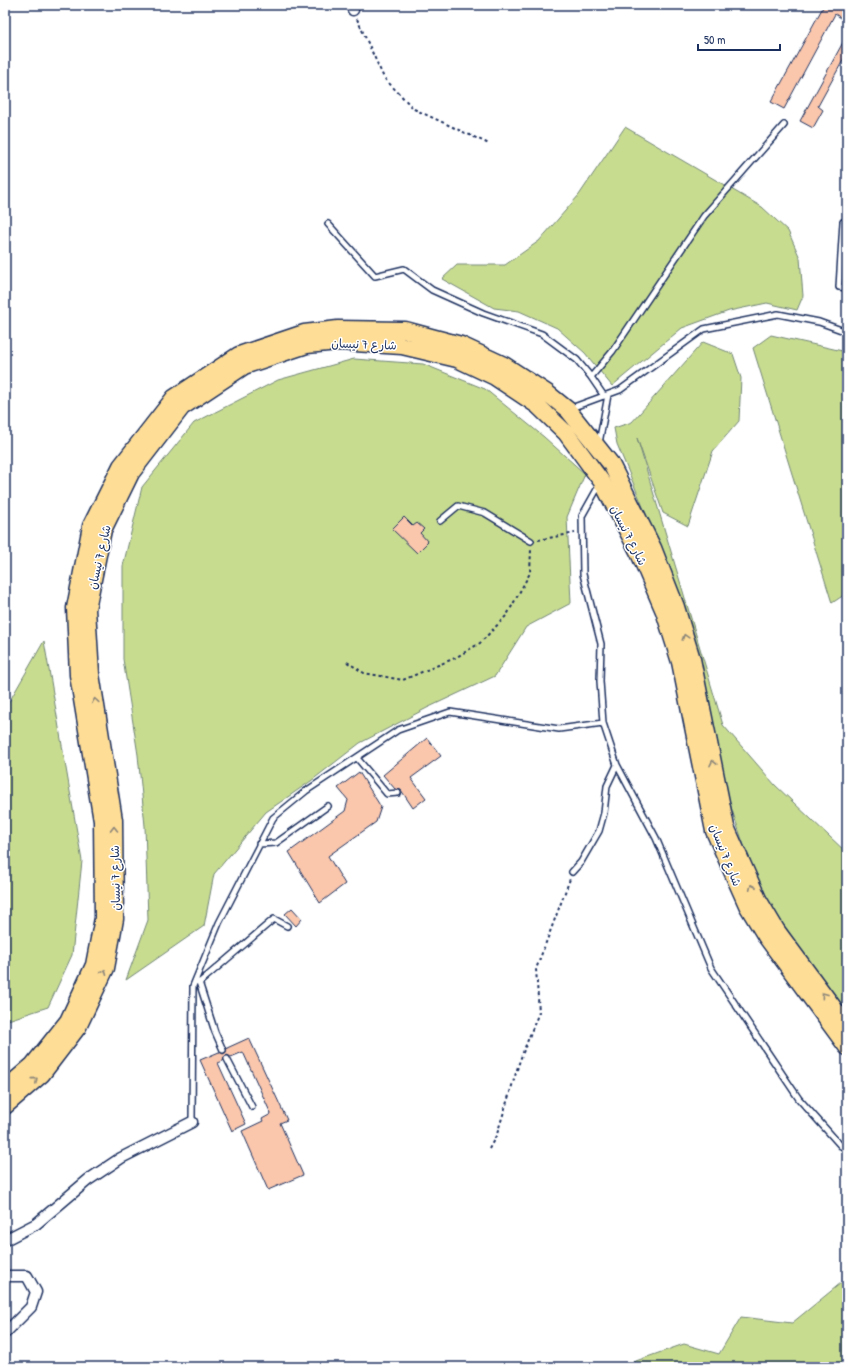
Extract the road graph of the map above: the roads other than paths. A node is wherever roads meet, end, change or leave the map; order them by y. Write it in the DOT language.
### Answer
graph roads {
  1 [pos="784,125"];
  2 [pos="847,223"];
  3 [pos="328,224"];
  4 [pos="847,288"];
  5 [pos="847,332"];
  6 [pos="591,377"];
  7 [pos="606,396"];
  8 [pos="568,410"];
  9 [pos="598,448"];
  10 [pos="606,473"];
  11 [pos="440,521"];
  12 [pos="532,541"];
  13 [pos="603,723"];
  14 [pos="357,758"];
  15 [pos="617,765"];
  16 [pos="398,793"];
  17 [pos="328,806"];
  18 [pos="259,844"];
  19 [pos="572,872"];
  20 [pos="287,926"];
  21 [pos="197,977"];
  22 [pos="199,983"];
  23 [pos="847,1026"];
  24 [pos="847,1047"];
  25 [pos="223,1050"];
  26 [pos="227,1059"];
  27 [pos="5,1089"];
  28 [pos="5,1106"];
  29 [pos="252,1107"];
  30 [pos="192,1122"];
  31 [pos="847,1149"];
  32 [pos="5,1240"];
  33 [pos="5,1276"];
  34 [pos="5,1333"];
  1 -- 6 [label="lane"];
  2 -- 4 [label="lane"];
  3 -- 6 [label="lane"];
  5 -- 7 [label="lane"];
  6 -- 7 [label="lane"];
  7 -- 8 [label="lane"];
  7 -- 9 [label="lane"];
  8 -- 9 [label="main road, شارع 7 نيسان"];
  8 -- 27 [label="main road, شارع 7 نيسان"];
  9 -- 10 [label="main road, شارع 7 نيسان"];
  10 -- 13 [label="lane"];
  23 -- 10 [label="main road, شارع 7 نيسان, one-way"];
  10 -- 24 [label="main road, شارع 7 نيسان"];
  28 -- 10 [label="main road, شارع 7 نيسان, one-way"];
  11 -- 12 [label="lane"];
  13 -- 14 [label="lane"];
  13 -- 15 [label="lane"];
  14 -- 16 [label="lane"];
  14 -- 18 [label="lane"];
  15 -- 19 [label="lane"];
  15 -- 31 [label="lane"];
  17 -- 18 [label="lane"];
  18 -- 21 [label="lane"];
  20 -- 22 [label="lane"];
  21 -- 22 [label="lane"];
  21 -- 30 [label="lane"];
  22 -- 25 [label="lane"];
  26 -- 29 [label="lane"];
  30 -- 32 [label="street"];
  33 -- 34 [label="street"];
}
